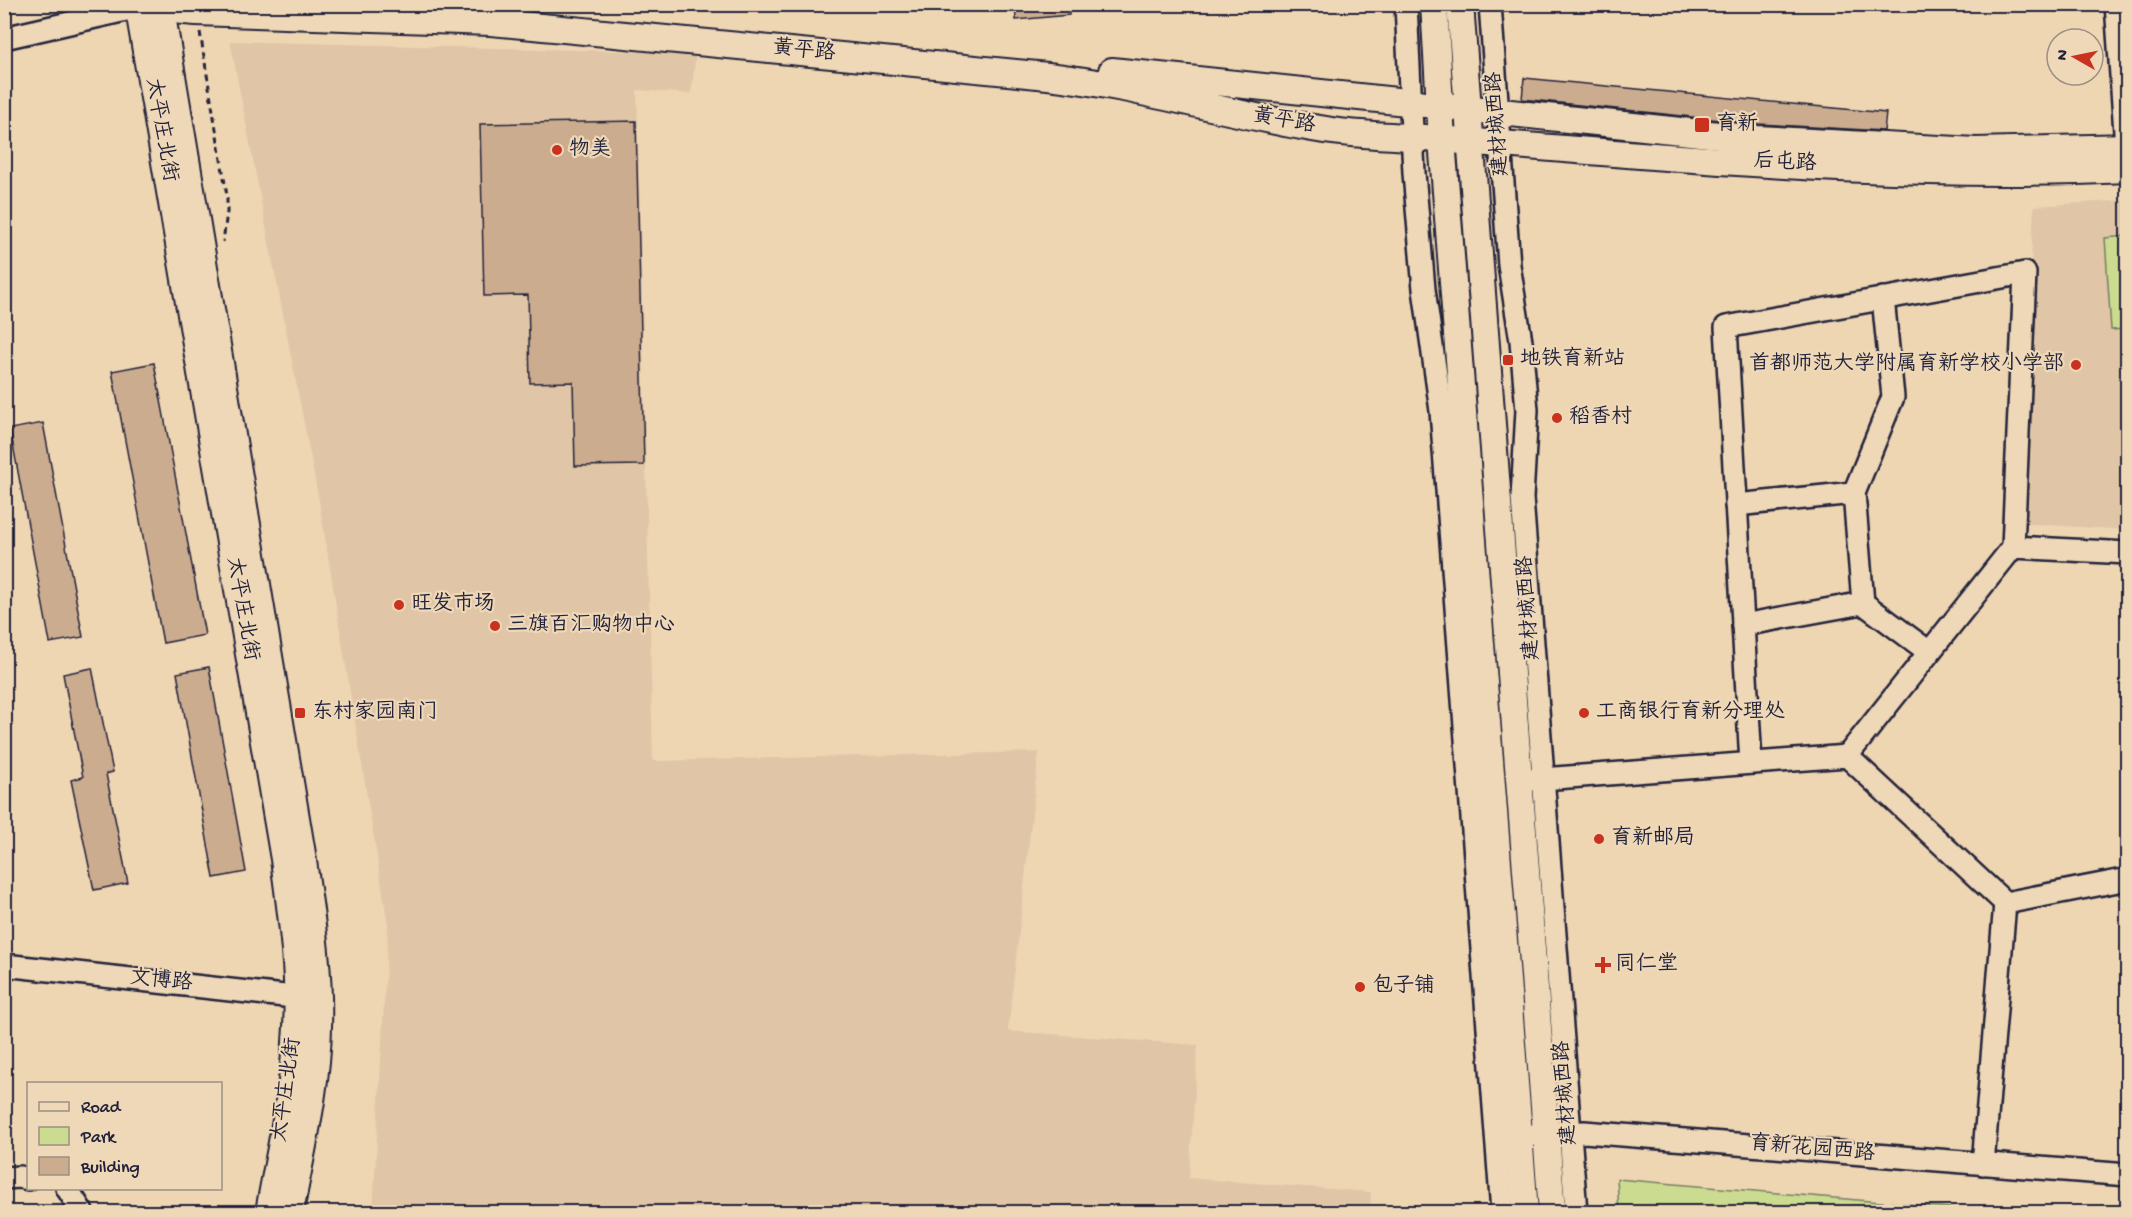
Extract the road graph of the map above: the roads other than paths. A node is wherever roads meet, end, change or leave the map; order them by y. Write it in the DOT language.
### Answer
graph roads {
  1 [pos="494,4"];
  2 [pos="1406,4"];
  3 [pos="1434,4"];
  4 [pos="1461,4"];
  5 [pos="1490,4"];
  6 [pos="2116,4"];
  7 [pos="149,6"];
  8 [pos="466,13"];
  9 [pos="4,38"];
  10 [pos="1409,102"];
  11 [pos="1440,106"];
  12 [pos="1468,108"];
  13 [pos="1498,112"];
  14 [pos="1411,137"];
  15 [pos="1442,140"];
  16 [pos="1471,142"];
  17 [pos="1500,144"];
  18 [pos="2127,154"];
  19 [pos="1883,298"];
  20 [pos="1854,493"];
  21 [pos="1736,505"];
  22 [pos="2013,547"];
  23 [pos="2127,553"];
  24 [pos="1863,603"];
  25 [pos="1743,625"];
  26 [pos="1929,652"];
  27 [pos="1846,756"];
  28 [pos="1752,763"];
  29 [pos="1531,780"];
  30 [pos="2127,879"];
  31 [pos="2005,903"];
  32 [pos="4,965"];
  33 [pos="308,998"];
  34 [pos="1558,1132"];
  35 [pos="1508,1136"];
  36 [pos="1983,1164"];
  37 [pos="2127,1176"];
  38 [pos="4,1178"];
  39 [pos="27,1179"];
  40 [pos="68,1190"];
  41 [pos="82,1212"];
  42 [pos="269,1212"];
  43 [pos="290,1212"];
  44 [pos="1502,1212"];
  45 [pos="1525,1212"];
  46 [pos="1552,1212"];
  47 [pos="1576,1212"];
  1 -- 10 [label="main road, 黄平路"];
  2 -- 10 [label="street"];
  3 -- 11 [label="main road"];
  4 -- 12 [label="main road, 建材城西路"];
  5 -- 13 [label="street, 建材城西路"];
  6 -- 18 [label="street"];
  7 -- 8 [label="main road, 黄平路"];
  7 -- 9 [label="street"];
  7 -- 33 [label="main road, 太平庄北街"];
  8 -- 14 [label="main road, 黄平路"];
  10 -- 11 [label="main road, 黄平路"];
  10 -- 14 [label="street"];
  11 -- 12 [label="main road, 黄平路"];
  11 -- 15 [label="main road"];
  12 -- 13 [label="main road, 后屯路"];
  12 -- 16 [label="main road, 建材城西路"];
  13 -- 17 [label="street, 建材城西路"];
  13 -- 18 [label="main road, 后屯路"];
  14 -- 15 [label="main road, 黄平路"];
  14 -- 35 [label="street"];
  15 -- 16 [label="main road, 后屯路"];
  15 -- 35 [label="main road"];
  16 -- 17 [label="main road, 后屯路"];
  16 -- 29 [label="main road, 建材城西路"];
  17 -- 18 [label="main road, 后屯路"];
  17 -- 29 [label="street, 建材城西路"];
  19 -- 20 [label="street"];
  19 -- 21 [label="street"];
  19 -- 22 [label="street"];
  20 -- 21 [label="street"];
  20 -- 24 [label="street"];
  21 -- 25 [label="street"];
  22 -- 23 [label="street"];
  22 -- 26 [label="street"];
  24 -- 25 [label="street"];
  24 -- 26 [label="street"];
  25 -- 28 [label="street"];
  26 -- 27 [label="street"];
  27 -- 28 [label="street"];
  27 -- 31 [label="street"];
  28 -- 29 [label="street"];
  29 -- 34 [label="main road, 建材城西路"];
  30 -- 31 [label="street"];
  31 -- 36 [label="street"];
  32 -- 33 [label="street, 文博路"];
  33 -- 42 [label="main road, 太平庄北街"];
  33 -- 43 [label="main road, 太平庄北街"];
  34 -- 35 [label="street, 育新花园西路"];
  34 -- 36 [label="street, 育新花园西路"];
  34 -- 46 [label="main road, 建材城西路"];
  34 -- 47 [label="street, 建材城西路"];
  35 -- 44 [label="street"];
  35 -- 45 [label="main road"];
  36 -- 37 [label="street, 育新花园西路"];
  38 -- 39 [label="street"];
  40 -- 41 [label="street"];
}
